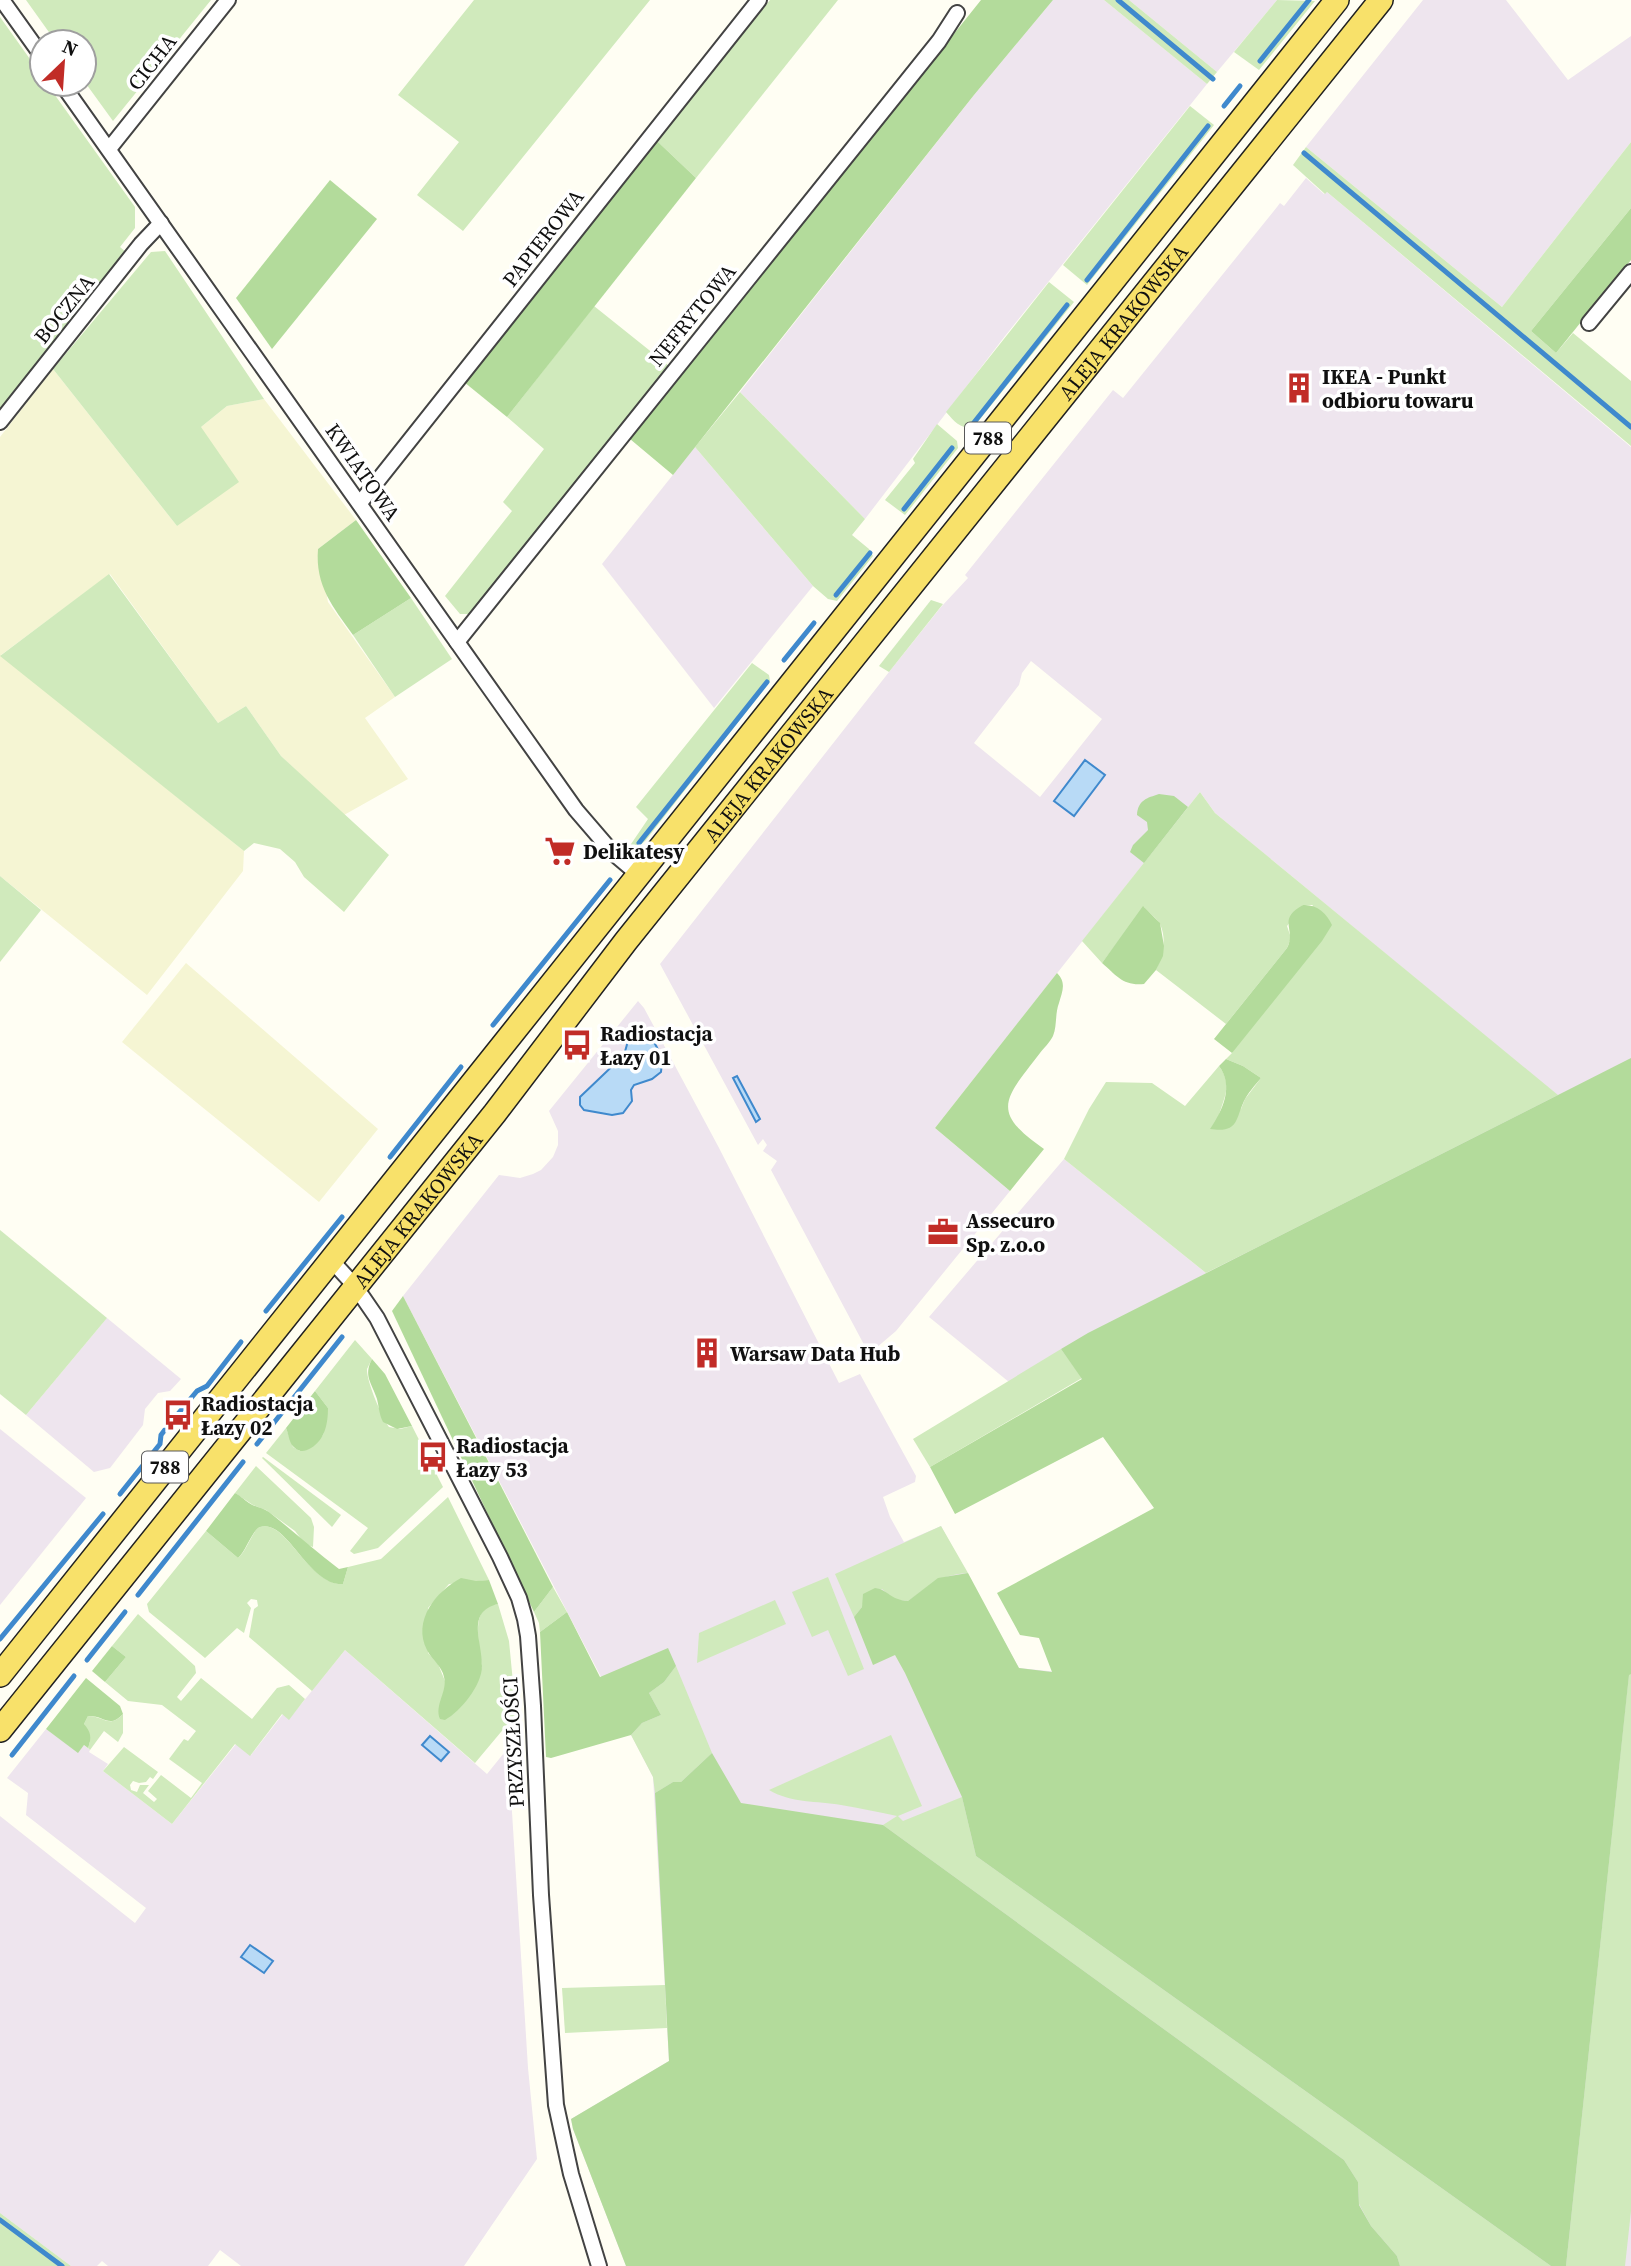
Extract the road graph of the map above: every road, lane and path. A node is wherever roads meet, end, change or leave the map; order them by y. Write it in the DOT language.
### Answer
graph roads {
  1 [pos="2,0"];
  2 [pos="228,0"];
  3 [pos="760,0"];
  4 [pos="1337,0"];
  5 [pos="1381,0"];
  6 [pos="957,13"];
  7 [pos="28,36"];
  8 [pos="72,98"];
  9 [pos="109,149"];
  10 [pos="161,223"];
  11 [pos="1631,272"];
  12 [pos="1589,323"];
  13 [pos="0,422"];
  14 [pos="360,503"];
  15 [pos="457,642"];
  16 [pos="639,875"];
  17 [pos="332,1261"];
  18 [pos="355,1286"];
  19 [pos="0,1675"];
  20 [pos="0,1730"];
  21 [pos="599,2266"];
  1 -- 7 [label="street"];
  2 -- 9 [label="street, CICHA"];
  3 -- 14 [label="street, PAPIEROWA"];
  4 -- 16 [label="main road, ALEJA KRAKOWSKA / 788"];
  5 -- 18 [label="main road, ALEJA KRAKOWSKA / 788"];
  6 -- 15 [label="street, NEFRYTOWA"];
  8 -- 9 [label="street, KWIATOWA"];
  9 -- 10 [label="street, KWIATOWA"];
  10 -- 13 [label="street, BOCZNA"];
  10 -- 14 [label="street, KWIATOWA"];
  11 -- 12 [label="street"];
  14 -- 15 [label="street, KWIATOWA"];
  15 -- 16 [label="street, KWIATOWA"];
  16 -- 17 [label="main road, ALEJA KRAKOWSKA / 788"];
  17 -- 18 [label="street, PRZYSZŁOŚCI"];
  17 -- 19 [label="main road, ALEJA KRAKOWSKA / 788"];
  18 -- 20 [label="main road, ALEJA KRAKOWSKA / 788"];
  18 -- 21 [label="street, PRZYSZŁOŚCI"];
}
